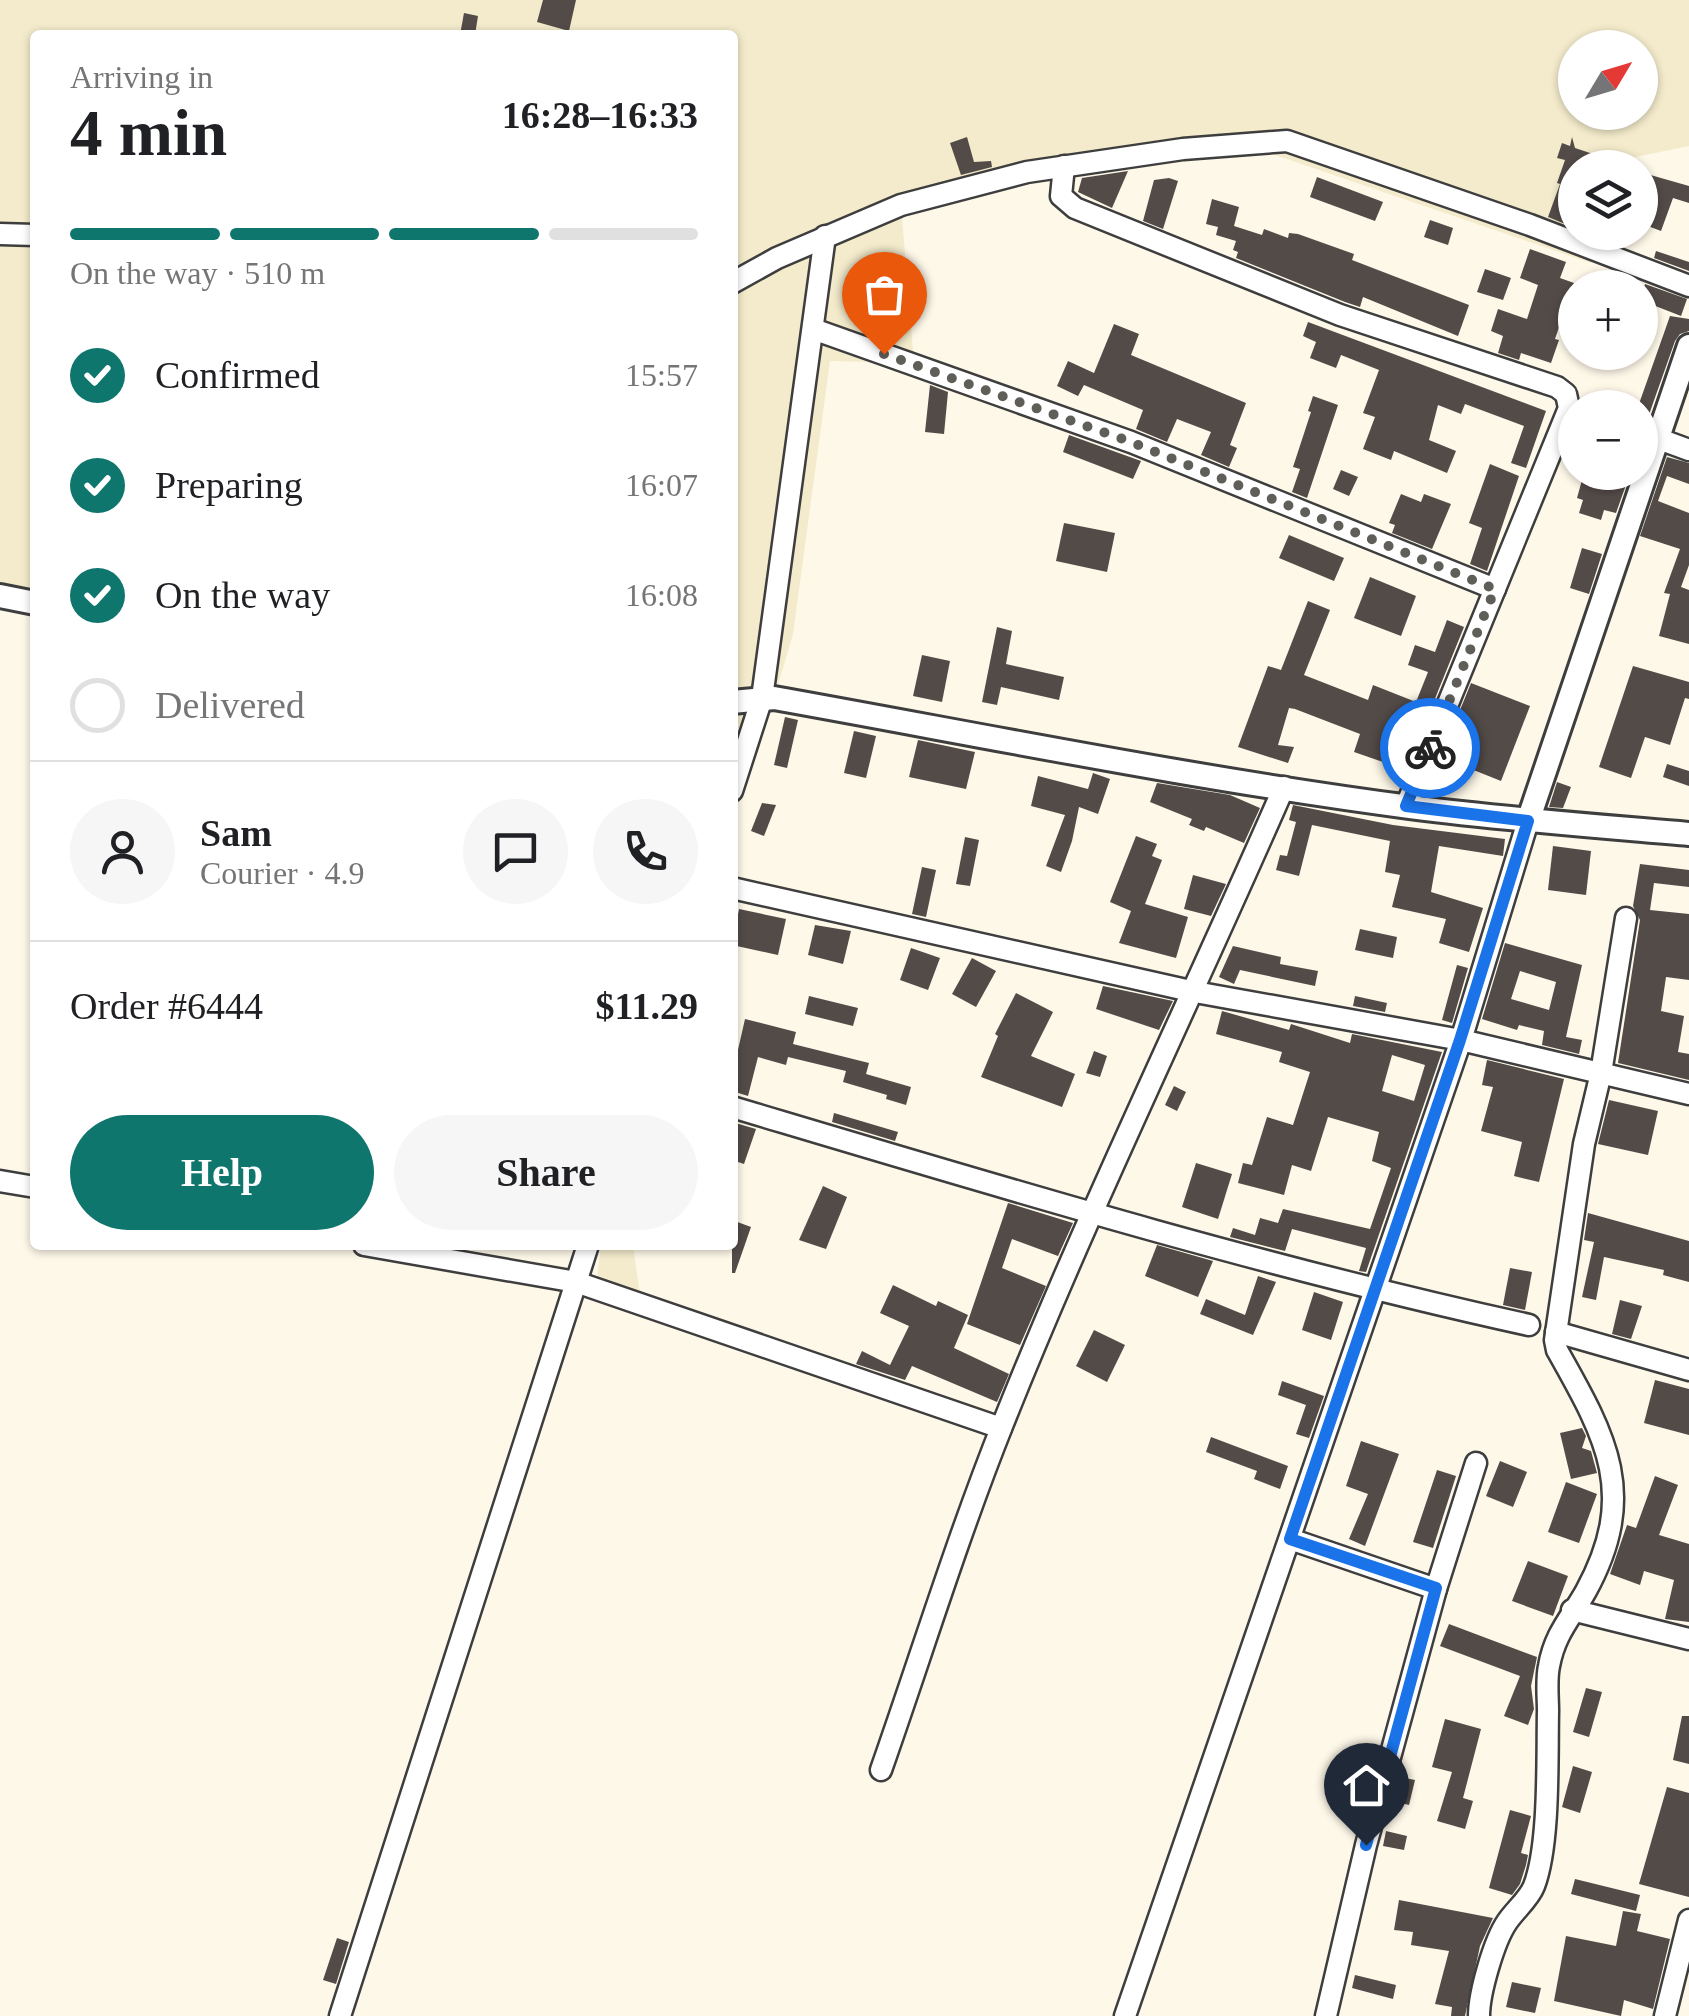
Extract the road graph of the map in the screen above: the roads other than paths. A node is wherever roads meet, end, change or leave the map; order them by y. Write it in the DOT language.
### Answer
graph roads {
  1 [pos="1064,166"];
  2 [pos="0,234"];
  3 [pos="30,234"];
  4 [pos="825,236"];
  5 [pos="738,280"];
  6 [pos="1689,286"];
  7 [pos="813,329"];
  8 [pos="1689,346"];
  9 [pos="1659,439"];
  10 [pos="1689,450"];
  11 [pos="1495,589"];
  12 [pos="0,596"];
  13 [pos="30,601"];
  14 [pos="762,698"];
  15 [pos="738,701"];
  16 [pos="738,772"];
  17 [pos="1284,787"];
  18 [pos="1406,806"];
  19 [pos="1528,821"];
  20 [pos="1689,834"];
  21 [pos="738,889"];
  22 [pos="1626,918"];
  23 [pos="1195,992"];
  24 [pos="1460,1040"];
  25 [pos="1601,1073"];
  26 [pos="1689,1094"];
  27 [pos="738,1110"];
  28 [pos="0,1180"];
  29 [pos="30,1186"];
  30 [pos="1092,1214"];
  31 [pos="393,1250"];
  32 [pos="586,1250"];
  33 [pos="576,1282"];
  34 [pos="1375,1292"];
  35 [pos="1529,1325"];
  36 [pos="1556,1332"];
  37 [pos="1689,1370"];
  38 [pos="1001,1428"];
  39 [pos="1476,1463"];
  40 [pos="1290,1539"];
  41 [pos="1436,1588"];
  42 [pos="1572,1610"];
  43 [pos="1689,1639"];
  44 [pos="881,1770"];
  45 [pos="1689,1920"];
  46 [pos="340,2016"];
  47 [pos="1125,2016"];
  48 [pos="1326,2016"];
  49 [pos="1479,2016"];
  50 [pos="1665,2016"];
  1 -- 4 [label="street"];
  1 -- 6 [label="street"];
  1 -- 11 [label="street"];
  2 -- 3 [label="street"];
  4 -- 5 [label="street"];
  4 -- 7 [label="street"];
  7 -- 11 [label="street"];
  7 -- 14 [label="street"];
  8 -- 9 [label="street"];
  9 -- 10 [label="street"];
  9 -- 19 [label="street"];
  11 -- 18 [label="street"];
  12 -- 13 [label="street"];
  14 -- 15 [label="street"];
  14 -- 16 [label="street"];
  14 -- 17 [label="street"];
  17 -- 18 [label="street"];
  17 -- 23 [label="street"];
  18 -- 19 [label="street"];
  19 -- 20 [label="street"];
  19 -- 24 [label="street"];
  21 -- 23 [label="street"];
  22 -- 25 [label="street"];
  23 -- 24 [label="street"];
  23 -- 30 [label="street"];
  24 -- 25 [label="street"];
  24 -- 34 [label="street"];
  25 -- 26 [label="street"];
  25 -- 36 [label="street"];
  27 -- 30 [label="street"];
  28 -- 29 [label="street"];
  30 -- 34 [label="street"];
  30 -- 38 [label="street"];
  31 -- 33 [label="street"];
  32 -- 33 [label="street"];
  33 -- 38 [label="street"];
  33 -- 46 [label="street"];
  34 -- 35 [label="street"];
  34 -- 40 [label="street"];
  36 -- 37 [label="street"];
  36 -- 42 [label="street"];
  38 -- 44 [label="street"];
  39 -- 41 [label="street"];
  40 -- 41 [label="street"];
  40 -- 47 [label="street"];
  41 -- 48 [label="street"];
  42 -- 43 [label="street"];
  42 -- 49 [label="street"];
  45 -- 50 [label="street"];
}
